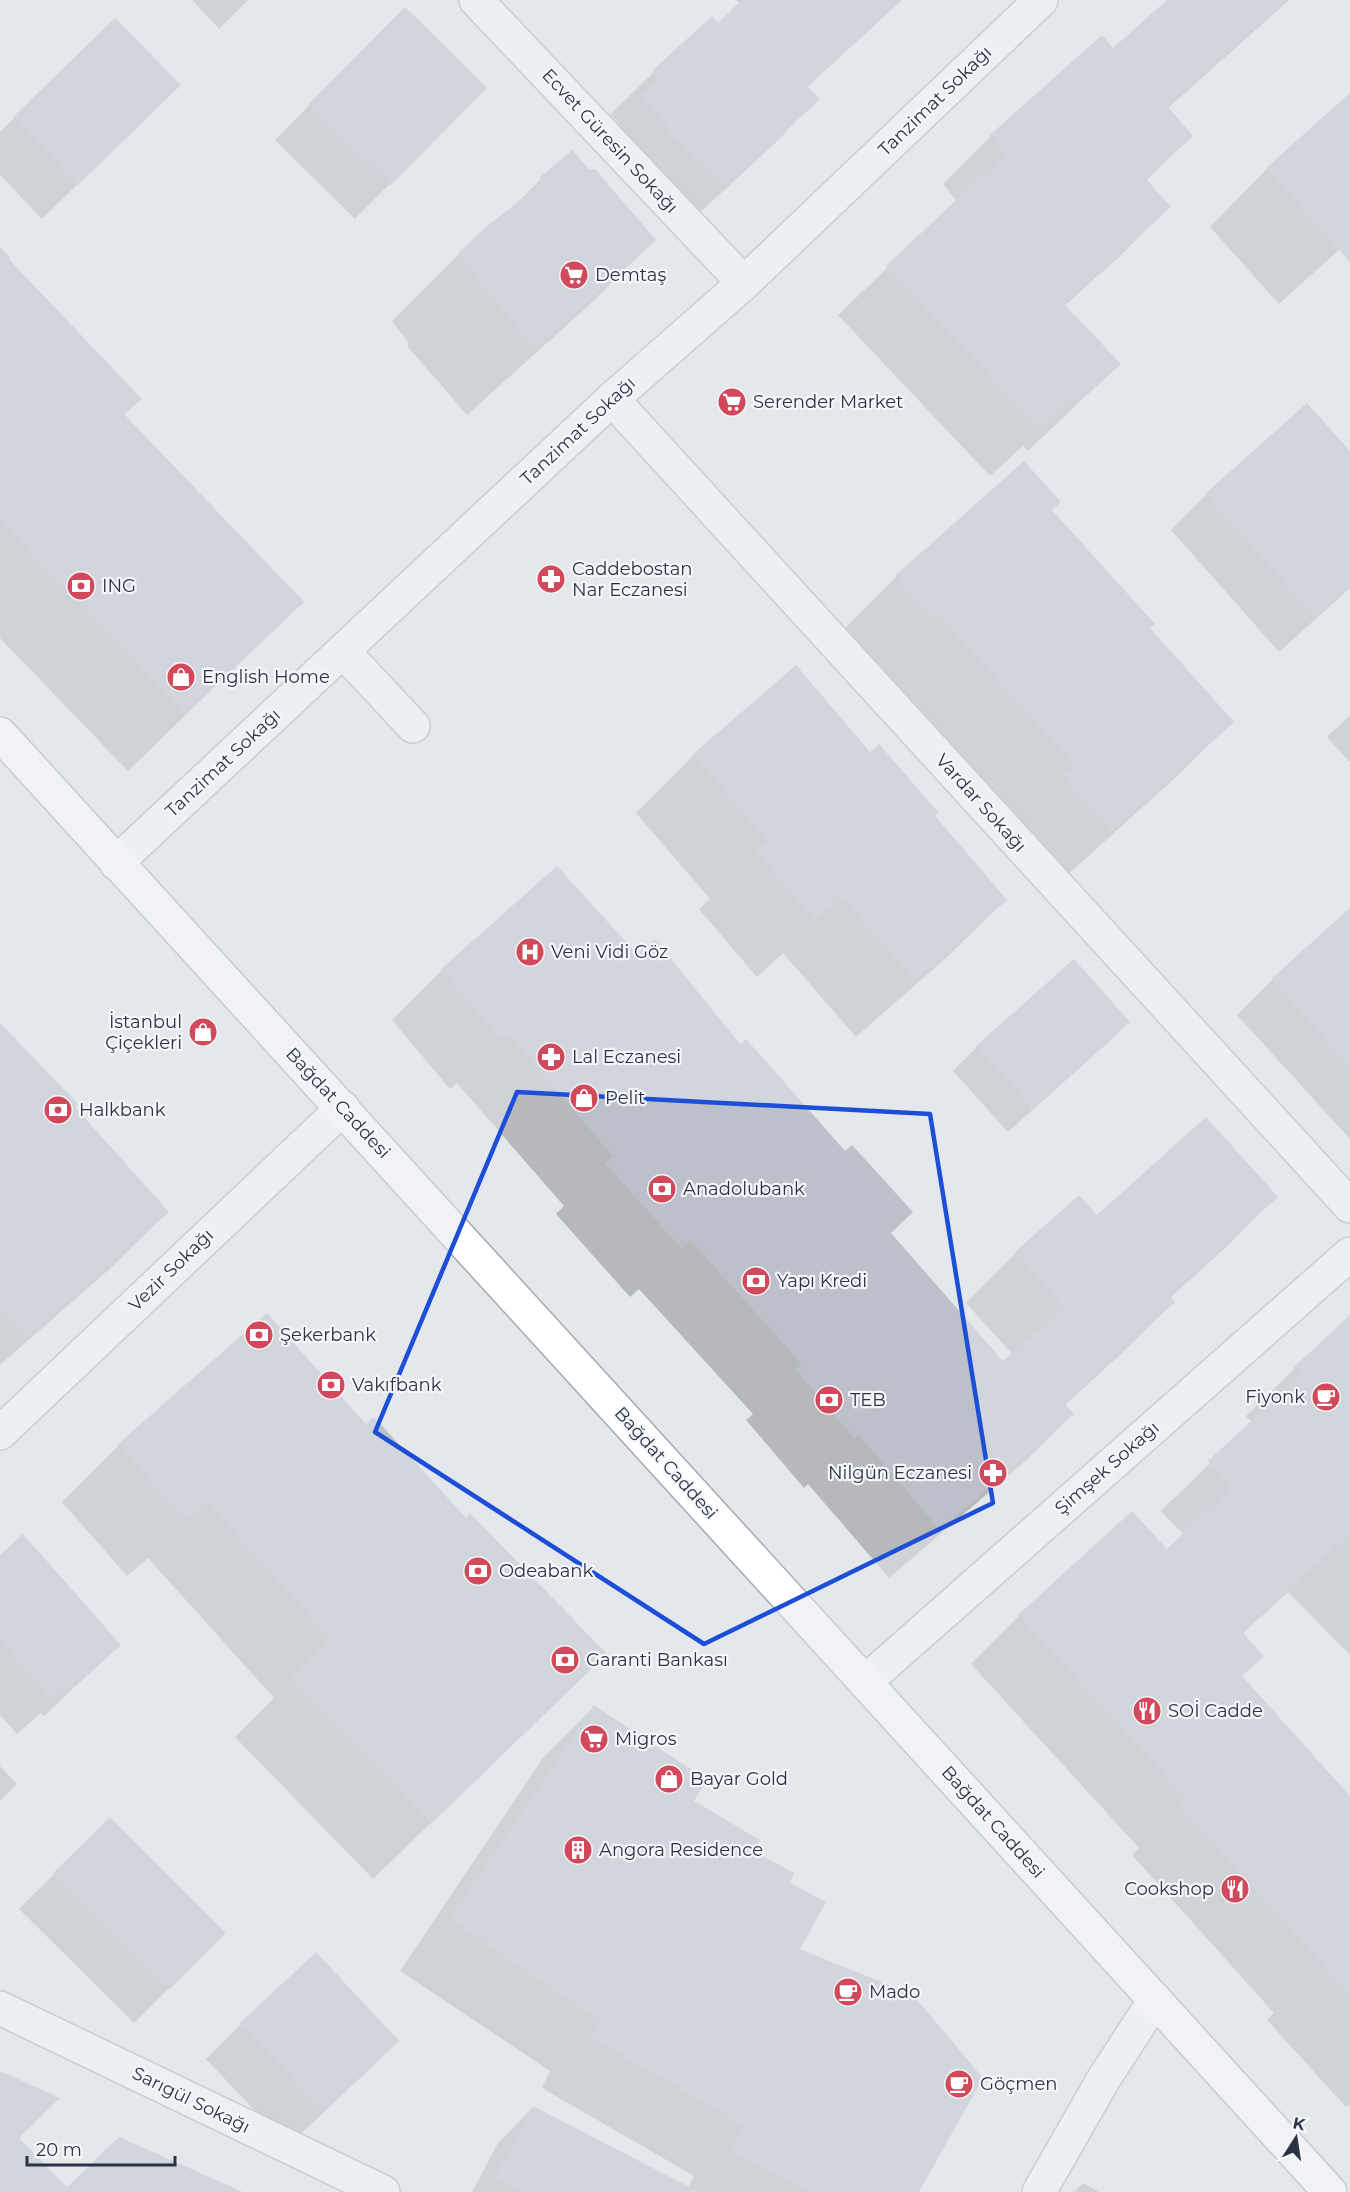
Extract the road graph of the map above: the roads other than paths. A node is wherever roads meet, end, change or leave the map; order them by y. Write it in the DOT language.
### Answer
graph roads {
  1 [pos="476,0"];
  2 [pos="1041,0"];
  3 [pos="744,283"];
  4 [pos="612,399"];
  5 [pos="343,651"];
  6 [pos="413,726"];
  7 [pos="0,734"];
  8 [pos="116,863"];
  9 [pos="343,1108"];
  10 [pos="1350,1206"];
  11 [pos="1350,1254"];
  12 [pos="0,1433"];
  13 [pos="865,1682"];
  14 [pos="1155,2000"];
  15 [pos="0,2008"];
  16 [pos="383,2192"];
  17 [pos="1039,2192"];
  18 [pos="1330,2192"];
  1 -- 3 [label="street, Ecvet Güresin Sokağı"];
  2 -- 3 [label="street, Tanzimat Sokağı"];
  3 -- 4 [label="street, Tanzimat Sokağı"];
  4 -- 5 [label="street, Tanzimat Sokağı"];
  4 -- 10 [label="street, Vardar Sokağı"];
  5 -- 6 [label="street"];
  5 -- 8 [label="street, Tanzimat Sokağı"];
  7 -- 8 [label="main road, Bağdat Caddesi"];
  8 -- 9 [label="main road, Bağdat Caddesi"];
  9 -- 12 [label="street, Vezir Sokağı"];
  9 -- 13 [label="main road, Bağdat Caddesi"];
  11 -- 13 [label="street, Şimşek Sokağı"];
  13 -- 14 [label="main road, Bağdat Caddesi"];
  14 -- 17 [label="street"];
  14 -- 18 [label="main road, Bağdat Caddesi"];
  15 -- 16 [label="street, Sarıgül Sokağı"];
}
